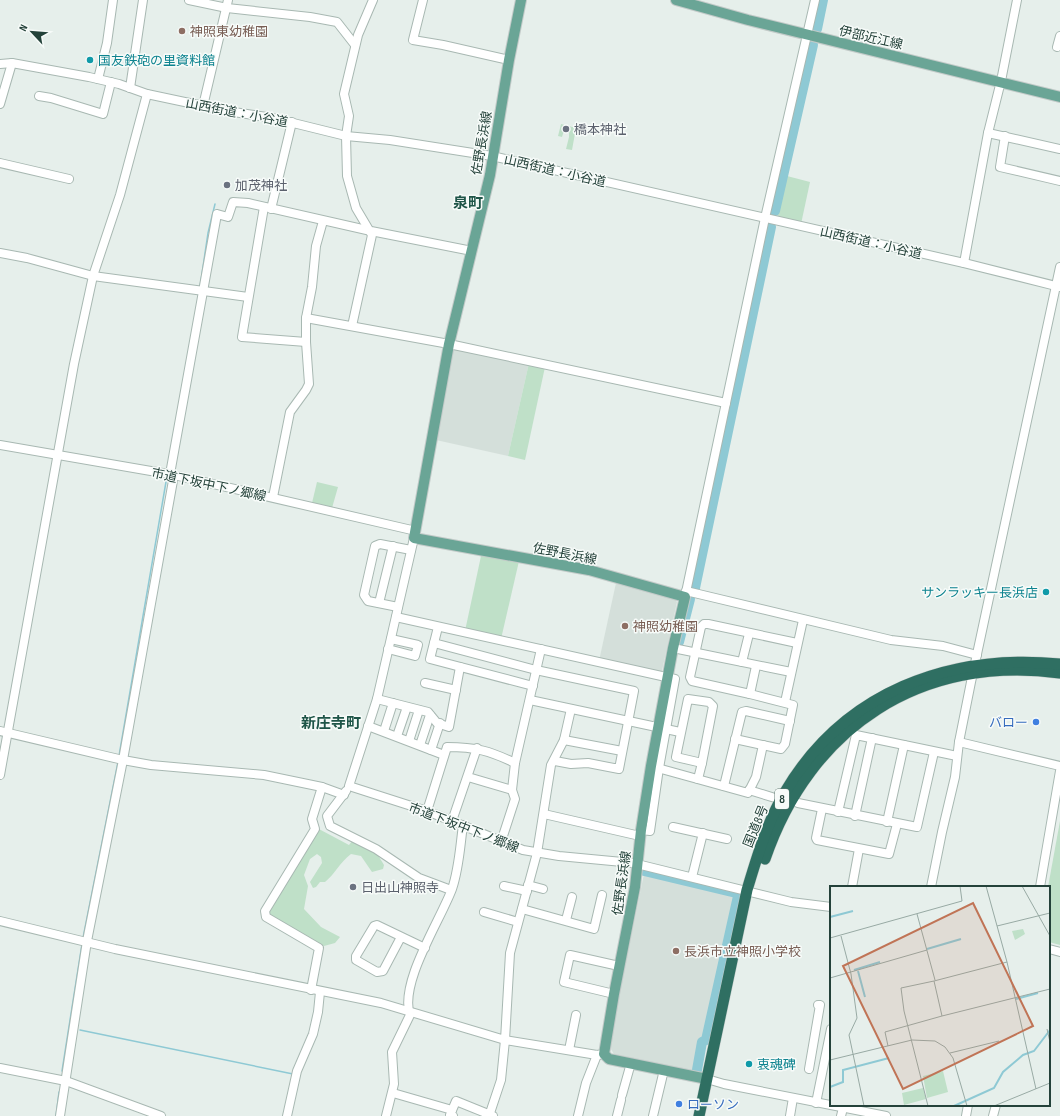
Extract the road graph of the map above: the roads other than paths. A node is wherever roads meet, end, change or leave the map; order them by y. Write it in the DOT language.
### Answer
graph roads {
  1 [pos="113,0"];
  2 [pos="143,0"];
  3 [pos="189,0"];
  4 [pos="373,0"];
  5 [pos="423,0"];
  6 [pos="521,0"];
  7 [pos="676,0"];
  8 [pos="815,0"];
  9 [pos="1017,0"];
  10 [pos="227,4"];
  11 [pos="807,35"];
  12 [pos="1060,36"];
  13 [pos="355,45"];
  14 [pos="1057,47"];
  15 [pos="509,60"];
  16 [pos="12,63"];
  17 [pos="0,64"];
  18 [pos="98,79"];
  19 [pos="1001,81"];
  20 [pos="110,82"];
  21 [pos="130,88"];
  22 [pos="148,94"];
  23 [pos="39,96"];
  24 [pos="1060,97"];
  25 [pos="0,104"];
  26 [pos="203,106"];
  27 [pos="292,122"];
  28 [pos="988,133"];
  29 [pos="346,136"];
  30 [pos="1005,136"];
  31 [pos="1060,148"];
  32 [pos="492,156"];
  33 [pos="0,163"];
  34 [pos="69,179"];
  35 [pos="1060,181"];
  36 [pos="268,208"];
  37 [pos="765,218"];
  38 [pos="323,221"];
  39 [pos="371,231"];
  40 [pos="472,251"];
  41 [pos="0,253"];
  42 [pos="964,263"];
  43 [pos="1060,267"];
  44 [pos="93,276"];
  45 [pos="1058,287"];
  46 [pos="204,291"];
  47 [pos="248,297"];
  48 [pos="306,318"];
  49 [pos="352,326"];
  50 [pos="306,342"];
  51 [pos="449,344"];
  52 [pos="726,403"];
  53 [pos="0,445"];
  54 [pos="57,455"];
  55 [pos="169,474"];
  56 [pos="273,497"];
  57 [pos="415,535"];
  58 [pos="393,546"];
  59 [pos="412,550"];
  60 [pos="686,594"];
  61 [pos="379,603"];
  62 [pos="398,607"];
  63 [pos="396,617"];
  64 [pos="803,620"];
  65 [pos="438,627"];
  66 [pos="749,634"];
  67 [pos="391,639"];
  68 [pos="434,643"];
  69 [pos="797,643"];
  70 [pos="673,648"];
  71 [pos="388,649"];
  72 [pos="541,650"];
  73 [pos="695,652"];
  74 [pos="742,662"];
  75 [pos="975,664"];
  76 [pos="1060,664"];
  77 [pos="756,666"];
  78 [pos="460,667"];
  79 [pos="536,670"];
  80 [pos="791,672"];
  81 [pos="1060,673"];
  82 [pos="671,679"];
  83 [pos="424,683"];
  84 [pos="533,686"];
  85 [pos="456,690"];
  86 [pos="750,694"];
  87 [pos="376,699"];
  88 [pos="530,700"];
  89 [pos="785,702"];
  90 [pos="393,703"];
  91 [pos="407,707"];
  92 [pos="571,709"];
  93 [pos="419,710"];
  94 [pos="430,715"];
  95 [pos="628,721"];
  96 [pos="790,722"];
  97 [pos="440,724"];
  98 [pos="368,726"];
  99 [pos="662,728"];
  100 [pos="384,731"];
  101 [pos="4,732"];
  102 [pos="680,732"];
  103 [pos="397,736"];
  104 [pos="872,738"];
  105 [pos="735,739"];
  106 [pos="564,740"];
  107 [pos="409,741"];
  108 [pos="959,742"];
  109 [pos="420,745"];
  110 [pos="763,745"];
  111 [pos="904,745"];
  112 [pos="477,748"];
  113 [pos="431,750"];
  114 [pos="622,751"];
  115 [pos="934,752"];
  116 [pos="444,755"];
  117 [pos="957,756"];
  118 [pos="120,759"];
  119 [pos="555,761"];
  120 [pos="515,763"];
  121 [pos="702,763"];
  122 [pos="1060,766"];
  123 [pos="655,767"];
  124 [pos="1060,771"];
  125 [pos="0,775"];
  126 [pos="468,777"];
  127 [pos="698,779"];
  128 [pos="349,786"];
  129 [pos="724,786"];
  130 [pos="322,787"];
  131 [pos="512,790"];
  132 [pos="749,790"];
  133 [pos="344,795"];
  134 [pos="774,798"];
  135 [pos="798,803"];
  136 [pos="822,809"];
  137 [pos="427,811"];
  138 [pos="838,812"];
  139 [pos="544,814"];
  140 [pos="855,816"];
  141 [pos="452,821"];
  142 [pos="887,822"];
  143 [pos="896,824"];
  144 [pos="463,825"];
  145 [pos="673,827"];
  146 [pos="643,832"];
  147 [pos="703,833"];
  148 [pos="727,839"];
  149 [pos="501,842"];
  150 [pos="858,849"];
  151 [pos="537,853"];
  152 [pos="638,865"];
  153 [pos="692,877"];
  154 [pos="504,886"];
  155 [pos="852,886"];
  156 [pos="932,886"];
  157 [pos="1040,886"];
  158 [pos="527,888"];
  159 [pos="543,889"];
  160 [pos="452,890"];
  161 [pos="751,891"];
  162 [pos="602,895"];
  163 [pos="572,897"];
  164 [pos="830,907"];
  165 [pos="522,909"];
  166 [pos="484,912"];
  167 [pos="566,920"];
  168 [pos="0,921"];
  169 [pos="518,922"];
  170 [pos="401,937"];
  171 [pos="87,941"];
  172 [pos="424,948"];
  173 [pos="1050,949"];
  174 [pos="1060,952"];
  175 [pos="619,966"];
  176 [pos="311,990"];
  177 [pos="320,992"];
  178 [pos="614,994"];
  179 [pos="818,1005"];
  180 [pos="408,1011"];
  181 [pos="576,1015"];
  182 [pos="830,1034"];
  183 [pos="505,1040"];
  184 [pos="569,1050"];
  185 [pos="812,1054"];
  186 [pos="600,1055"];
  187 [pos="826,1056"];
  188 [pos="631,1063"];
  189 [pos="0,1068"];
  190 [pos="809,1069"];
  191 [pos="664,1070"];
  192 [pos="711,1080"];
  193 [pos="66,1081"];
  194 [pos="393,1093"];
  195 [pos="793,1098"];
  196 [pos="816,1102"];
  197 [pos="968,1106"];
  198 [pos="996,1106"];
  199 [pos="842,1112"];
  200 [pos="453,1113"];
  201 [pos="491,1115"];
  202 [pos="60,1116"];
  203 [pos="161,1116"];
  204 [pos="287,1116"];
  205 [pos="386,1116"];
  206 [pos="578,1116"];
  207 [pos="617,1116"];
  208 [pos="653,1116"];
  209 [pos="699,1116"];
  210 [pos="707,1116"];
  211 [pos="790,1116"];
  212 [pos="886,1116"];
  213 [pos="966,1116"];
  214 [pos="993,1116"];
  1 -- 18 [label="street"];
  2 -- 21 [label="street"];
  3 -- 10 [label="street"];
  4 -- 13 [label="street"];
  5 -- 15 [label="street"];
  6 -- 15 [label="main road, 佐野長浜線"];
  7 -- 11 [label="main road, 伊部近江線"];
  8 -- 11 [label="street"];
  9 -- 19 [label="street"];
  10 -- 13 [label="street"];
  10 -- 26 [label="street"];
  11 -- 19 [label="main road, 伊部近江線"];
  11 -- 37 [label="street"];
  12 -- 14 [label="street"];
  13 -- 29 [label="street"];
  15 -- 32 [label="main road, 佐野長浜線"];
  16 -- 17 [label="street, 山西街道：小谷道"];
  16 -- 18 [label="street, 山西街道：小谷道"];
  16 -- 25 [label="street"];
  18 -- 20 [label="street, 山西街道：小谷道"];
  19 -- 24 [label="main road, 伊部近江線"];
  19 -- 28 [label="street"];
  20 -- 21 [label="street, 山西街道：小谷道"];
  20 -- 23 [label="street"];
  21 -- 22 [label="street, 山西街道：小谷道"];
  22 -- 26 [label="street, 山西街道：小谷道"];
  22 -- 44 [label="street"];
  26 -- 27 [label="street, 山西街道：小谷道"];
  27 -- 29 [label="street, 山西街道：小谷道"];
  27 -- 36 [label="street"];
  28 -- 30 [label="street"];
  28 -- 42 [label="street"];
  29 -- 32 [label="street, 山西街道：小谷道"];
  29 -- 39 [label="street"];
  30 -- 31 [label="street"];
  30 -- 35 [label="street"];
  32 -- 37 [label="street, 山西街道：小谷道"];
  32 -- 40 [label="main road, 佐野長浜線"];
  33 -- 34 [label="street"];
  36 -- 38 [label="street"];
  36 -- 46 [label="street"];
  36 -- 47 [label="street"];
  37 -- 42 [label="street, 山西街道：小谷道"];
  37 -- 52 [label="street"];
  38 -- 39 [label="street"];
  38 -- 48 [label="street"];
  39 -- 40 [label="street"];
  39 -- 49 [label="street"];
  40 -- 51 [label="main road, 佐野長浜線"];
  41 -- 44 [label="street"];
  42 -- 45 [label="street, 山西街道：小谷道"];
  43 -- 45 [label="street"];
  44 -- 46 [label="street"];
  44 -- 54 [label="street"];
  45 -- 75 [label="street"];
  46 -- 47 [label="street"];
  46 -- 55 [label="street"];
  47 -- 50 [label="street"];
  48 -- 49 [label="street"];
  48 -- 50 [label="street"];
  49 -- 51 [label="street"];
  50 -- 56 [label="street"];
  51 -- 52 [label="street"];
  51 -- 57 [label="main road, 佐野長浜線"];
  52 -- 60 [label="street"];
  53 -- 54 [label="street, 市道下坂中下ノ郷線"];
  54 -- 55 [label="street, 市道下坂中下ノ郷線"];
  54 -- 101 [label="street"];
  55 -- 56 [label="street, 市道下坂中下ノ郷線"];
  55 -- 118 [label="street"];
  56 -- 57 [label="street, 市道下坂中下ノ郷線"];
  57 -- 59 [label="street"];
  57 -- 60 [label="main road, 佐野長浜線"];
  58 -- 59 [label="street"];
  58 -- 61 [label="street"];
  58 -- 61 [label="street"];
  59 -- 62 [label="street"];
  60 -- 64 [label="street"];
  60 -- 70 [label="main road, 佐野長浜線"];
  61 -- 62 [label="street"];
  62 -- 63 [label="street"];
  63 -- 65 [label="street"];
  63 -- 67 [label="street"];
  64 -- 69 [label="street"];
  64 -- 75 [label="street"];
  65 -- 68 [label="street"];
  65 -- 72 [label="street"];
  66 -- 69 [label="street"];
  66 -- 73 [label="street"];
  66 -- 74 [label="street"];
  67 -- 71 [label="street"];
  67 -- 71 [label="street"];
  68 -- 78 [label="street"];
  68 -- 79 [label="street"];
  69 -- 80 [label="street"];
  70 -- 73 [label="street"];
  70 -- 82 [label="main road, 佐野長浜線"];
  71 -- 87 [label="street"];
  72 -- 79 [label="street"];
  72 -- 82 [label="street"];
  73 -- 74 [label="street"];
  73 -- 86 [label="street"];
  74 -- 77 [label="street"];
  75 -- 76 [label="highway, 国道8号 / 8"];
  75 -- 81 [label="highway, 国道8号 / 8"];
  75 -- 108 [label="street"];
  75 -- 161 [label="highway, 国道8号 / 8"];
  77 -- 80 [label="street"];
  77 -- 86 [label="street"];
  78 -- 84 [label="street"];
  78 -- 85 [label="street"];
  79 -- 84 [label="street"];
  79 -- 95 [label="street"];
  80 -- 89 [label="street"];
  82 -- 99 [label="main road, 佐野長浜線"];
  83 -- 85 [label="street"];
  84 -- 88 [label="street"];
  85 -- 97 [label="street"];
  86 -- 89 [label="street"];
  87 -- 90 [label="street"];
  87 -- 98 [label="street"];
  88 -- 92 [label="street"];
  88 -- 120 [label="street"];
  89 -- 96 [label="street"];
  90 -- 91 [label="street"];
  90 -- 100 [label="street"];
  91 -- 93 [label="street"];
  91 -- 103 [label="street"];
  92 -- 95 [label="street"];
  92 -- 106 [label="street"];
  93 -- 94 [label="street"];
  93 -- 107 [label="street"];
  94 -- 97 [label="street"];
  94 -- 109 [label="street"];
  95 -- 99 [label="street"];
  95 -- 114 [label="street"];
  96 -- 105 [label="street"];
  96 -- 110 [label="street"];
  97 -- 113 [label="street"];
  98 -- 100 [label="street"];
  98 -- 128 [label="street"];
  99 -- 102 [label="street"];
  99 -- 123 [label="main road, 佐野長浜線"];
  100 -- 103 [label="street"];
  101 -- 118 [label="street"];
  101 -- 125 [label="street"];
  102 -- 121 [label="street"];
  102 -- 121 [label="street"];
  103 -- 107 [label="street"];
  104 -- 111 [label="street"];
  104 -- 138 [label="street"];
  104 -- 140 [label="street"];
  105 -- 110 [label="street"];
  105 -- 129 [label="street"];
  106 -- 114 [label="street"];
  106 -- 119 [label="street"];
  107 -- 109 [label="street"];
  108 -- 117 [label="street"];
  108 -- 122 [label="street"];
  109 -- 113 [label="street"];
  110 -- 132 [label="street"];
  111 -- 115 [label="street"];
  111 -- 142 [label="street"];
  112 -- 116 [label="street"];
  112 -- 120 [label="street"];
  112 -- 126 [label="street"];
  113 -- 116 [label="street"];
  114 -- 119 [label="street"];
  115 -- 117 [label="street"];
  115 -- 143 [label="street"];
  116 -- 137 [label="street"];
  117 -- 156 [label="street"];
  118 -- 130 [label="street"];
  118 -- 171 [label="street"];
  119 -- 139 [label="street"];
  120 -- 131 [label="street"];
  121 -- 127 [label="street"];
  123 -- 127 [label="street"];
  123 -- 146 [label="main road, 佐野長浜線"];
  124 -- 157 [label="street"];
  126 -- 131 [label="street"];
  126 -- 141 [label="street"];
  127 -- 129 [label="street"];
  128 -- 133 [label="street"];
  128 -- 137 [label="street, 市道下坂中下ノ郷線"];
  129 -- 132 [label="street"];
  130 -- 133 [label="street"];
  130 -- 176 [label="street"];
  131 -- 149 [label="street"];
  132 -- 134 [label="street"];
  133 -- 160 [label="street"];
  135 -- 136 [label="street"];
  136 -- 138 [label="street"];
  136 -- 150 [label="street"];
  137 -- 141 [label="street, 市道下坂中下ノ郷線"];
  138 -- 140 [label="street"];
  139 -- 146 [label="street"];
  139 -- 151 [label="street"];
  140 -- 142 [label="street"];
  141 -- 144 [label="street, 市道下坂中下ノ郷線"];
  142 -- 143 [label="street"];
  143 -- 150 [label="street"];
  144 -- 149 [label="street, 市道下坂中下ノ郷線"];
  144 -- 160 [label="street"];
  145 -- 147 [label="street"];
  146 -- 152 [label="main road, 佐野長浜線"];
  147 -- 148 [label="street"];
  147 -- 153 [label="street"];
  149 -- 151 [label="street, 市道下坂中下ノ郷線"];
  150 -- 155 [label="street"];
  151 -- 152 [label="street, 市道下坂中下ノ郷線"];
  151 -- 158 [label="street"];
  152 -- 153 [label="street, 市道下坂中下ノ郷線"];
  152 -- 175 [label="main road, 佐野長浜線"];
  153 -- 161 [label="street, 市道下坂中下ノ郷線"];
  154 -- 158 [label="street"];
  158 -- 159 [label="street"];
  158 -- 165 [label="street"];
  160 -- 172 [label="street"];
  161 -- 164 [label="street, 市道下坂中下ノ郷線"];
  161 -- 192 [label="highway, 国道8号 / 8"];
  162 -- 167 [label="street"];
  163 -- 167 [label="street"];
  165 -- 167 [label="street"];
  165 -- 169 [label="street"];
  166 -- 169 [label="street"];
  168 -- 171 [label="street"];
  169 -- 183 [label="street"];
  170 -- 170 [label="street"];
  170 -- 172 [label="street"];
  171 -- 176 [label="street"];
  171 -- 193 [label="street"];
  172 -- 180 [label="street"];
  173 -- 174 [label="street"];
  175 -- 178 [label="main road, 佐野長浜線"];
  175 -- 178 [label="street"];
  176 -- 177 [label="street"];
  177 -- 180 [label="street"];
  177 -- 204 [label="street"];
  178 -- 186 [label="main road, 佐野長浜線"];
  179 -- 185 [label="street"];
  180 -- 183 [label="street"];
  180 -- 194 [label="street"];
  181 -- 184 [label="street"];
  182 -- 187 [label="street"];
  183 -- 184 [label="street"];
  183 -- 201 [label="street"];
  184 -- 186 [label="street"];
  185 -- 187 [label="street"];
  185 -- 190 [label="street"];
  186 -- 188 [label="main road"];
  186 -- 206 [label="street"];
  187 -- 196 [label="street"];
  188 -- 191 [label="main road"];
  188 -- 207 [label="street"];
  189 -- 193 [label="street"];
  191 -- 192 [label="main road"];
  191 -- 208 [label="street"];
  192 -- 195 [label="street"];
  192 -- 209 [label="highway, 国道8号 / 8"];
  192 -- 210 [label="highway, 国道8号 / 8"];
  193 -- 202 [label="street"];
  193 -- 203 [label="street"];
  194 -- 200 [label="street"];
  194 -- 205 [label="street"];
  195 -- 196 [label="street"];
  195 -- 211 [label="street"];
  196 -- 199 [label="street"];
  197 -- 213 [label="street"];
  198 -- 214 [label="street"];
  199 -- 212 [label="street"];
  200 -- 201 [label="street"];
}
